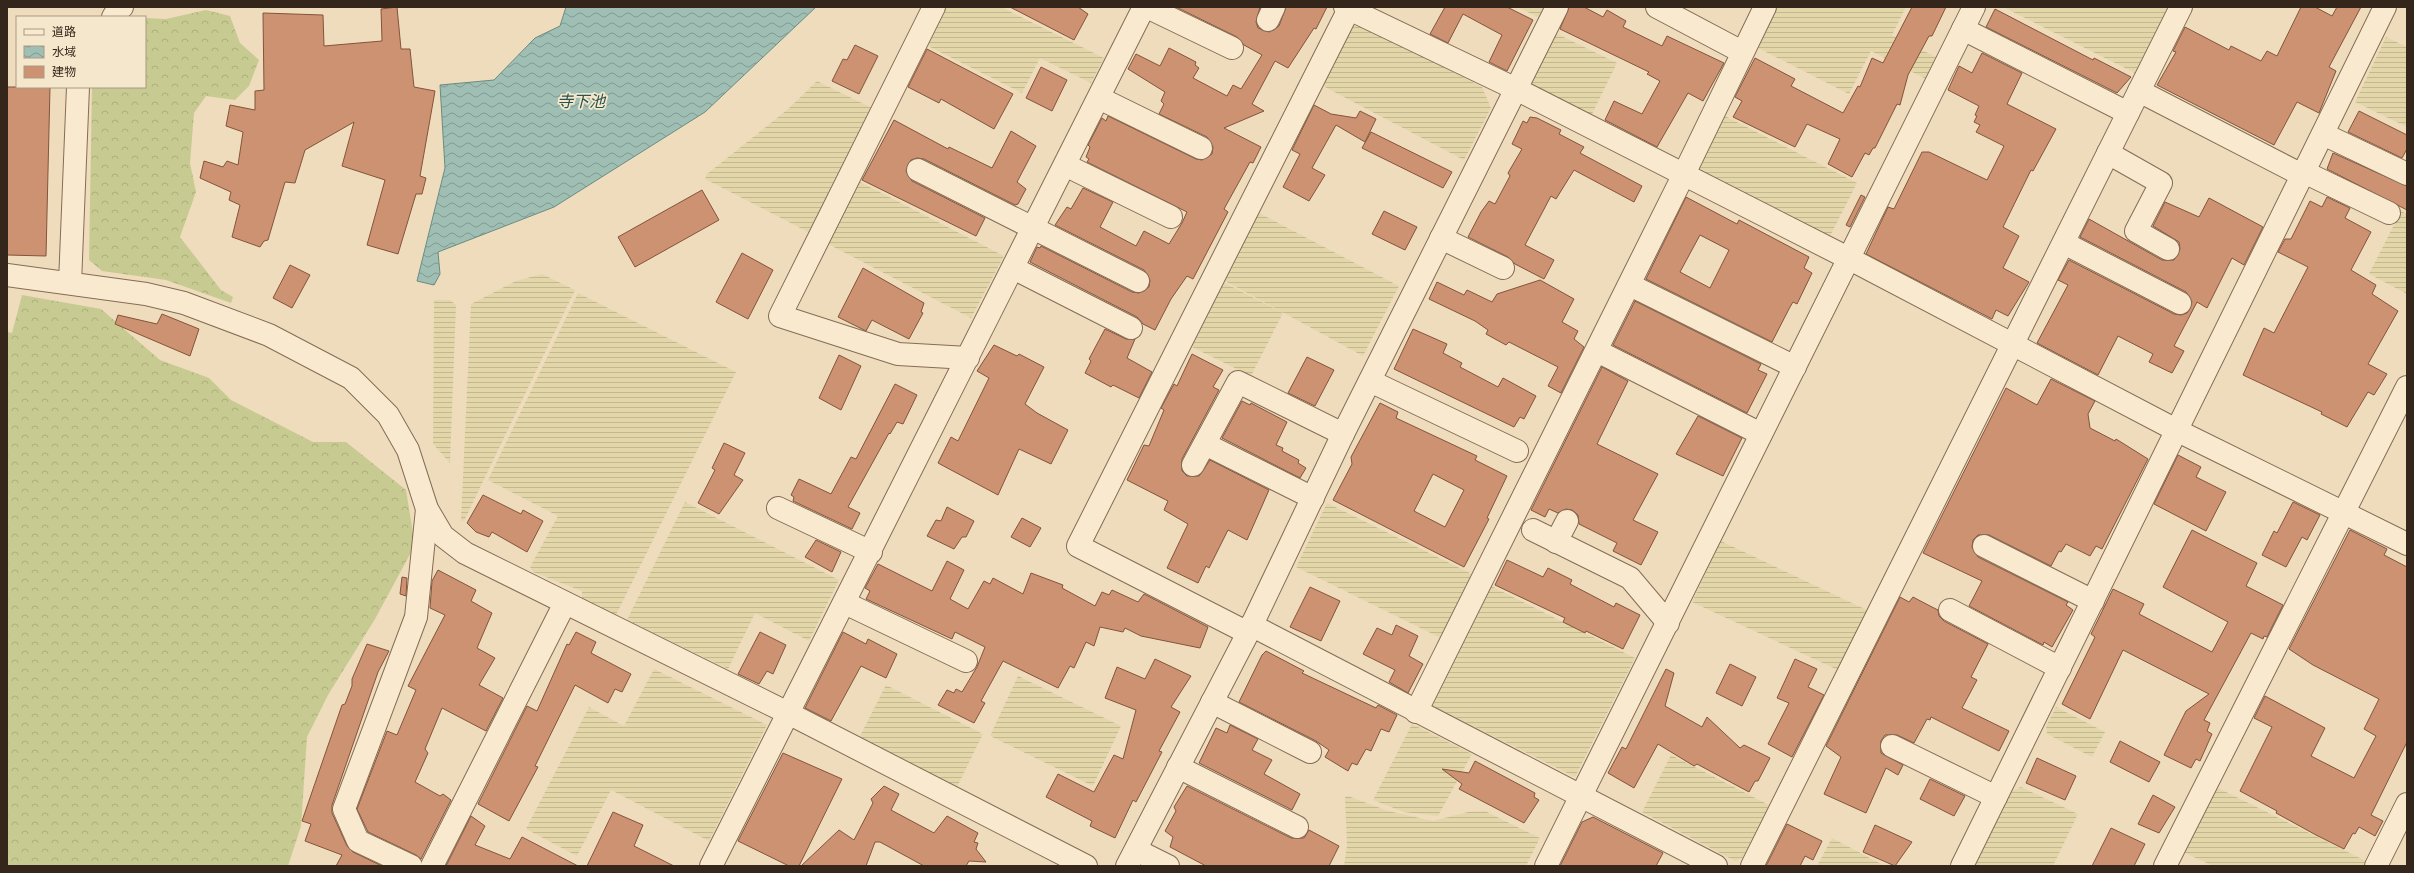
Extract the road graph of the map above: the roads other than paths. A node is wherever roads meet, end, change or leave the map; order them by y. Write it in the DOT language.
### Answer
graph roads {
  1 [pos="122,7"];
  2 [pos="934,7"];
  3 [pos="1144,7"];
  4 [pos="1147,7"];
  5 [pos="1557,7"];
  6 [pos="1657,7"];
  7 [pos="1765,7"];
  8 [pos="1974,7"];
  9 [pos="2181,7"];
  10 [pos="2385,7"];
  11 [pos="1347,8"];
  12 [pos="114,16"];
  13 [pos="1963,29"];
  14 [pos="1232,48"];
  15 [pos="1742,52"];
  16 [pos="78,88"];
  17 [pos="1516,90"];
  18 [pos="2139,91"];
  19 [pos="1099,98"];
  20 [pos="2128,113"];
  21 [pos="2323,134"];
  22 [pos="1200,148"];
  23 [pos="2108,153"];
  24 [pos="1065,166"];
  25 [pos="918,170"];
  26 [pos="2303,173"];
  27 [pos="2407,174"];
  28 [pos="1684,176"];
  29 [pos="2389,213"];
  30 [pos="1171,217"];
  31 [pos="1034,228"];
  32 [pos="1441,238"];
  33 [pos="2064,243"];
  34 [pos="2168,249"];
  35 [pos="1848,258"];
  36 [pos="1014,268"];
  37 [pos="1503,268"];
  38 [pos="7,275"];
  39 [pos="1138,281"];
  40 [pos="70,283"];
  41 [pos="1636,288"];
  42 [pos="2180,303"];
  43 [pos="1131,328"];
  44 [pos="2013,344"];
  45 [pos="1601,353"];
  46 [pos="968,358"];
  47 [pos="1795,367"];
  48 [pos="1370,380"];
  49 [pos="2407,387"];
  50 [pos="2401,412"];
  51 [pos="2178,431"];
  52 [pos="1344,434"];
  53 [pos="1761,434"];
  54 [pos="1205,444"];
  55 [pos="1517,452"];
  56 [pos="1193,465"];
  57 [pos="1313,498"];
  58 [pos="778,508"];
  59 [pos="427,509"];
  60 [pos="2344,513"];
  61 [pos="1567,521"];
  62 [pos="1533,530"];
  63 [pos="1556,542"];
  64 [pos="2407,544"];
  65 [pos="1984,546"];
  66 [pos="871,552"];
  67 [pos="2093,601"];
  68 [pos="565,603"];
  69 [pos="845,603"];
  70 [pos="1950,610"];
  71 [pos="1668,623"];
  72 [pos="1249,629"];
  73 [pos="966,660"];
  74 [pos="2060,668"];
  75 [pos="1212,702"];
  76 [pos="1416,712"];
  77 [pos="790,714"];
  78 [pos="1892,746"];
  79 [pos="1310,752"];
  80 [pos="1178,767"];
  81 [pos="1996,797"];
  82 [pos="1581,798"];
  83 [pos="2407,804"];
  84 [pos="1297,827"];
  85 [pos="1132,858"];
  86 [pos="411,866"];
  87 [pos="432,866"];
  88 [pos="711,866"];
  89 [pos="1086,866"];
  90 [pos="1168,866"];
  91 [pos="1546,866"];
  92 [pos="1716,866"];
  93 [pos="1752,866"];
  94 [pos="1962,866"];
  95 [pos="2165,866"];
  96 [pos="2376,866"];
  1 -- 12 [label="street"];
  2 -- 46 [label="street"];
  3 -- 19 [label="street"];
  4 -- 14 [label="street"];
  5 -- 17 [label="street"];
  6 -- 15 [label="street"];
  7 -- 15 [label="street"];
  8 -- 13 [label="street"];
  9 -- 18 [label="street"];
  10 -- 21 [label="street"];
  11 -- 17 [label="street"];
  11 -- 72 [label="street"];
  13 -- 20 [label="street"];
  13 -- 35 [label="street"];
  15 -- 28 [label="street"];
  16 -- 40 [label="street"];
  17 -- 28 [label="street"];
  17 -- 32 [label="street"];
  18 -- 20 [label="street"];
  18 -- 26 [label="street"];
  19 -- 22 [label="street"];
  19 -- 24 [label="street"];
  20 -- 23 [label="street"];
  21 -- 26 [label="street"];
  21 -- 27 [label="street"];
  23 -- 33 [label="street"];
  23 -- 34 [label="street"];
  24 -- 30 [label="street"];
  24 -- 31 [label="street"];
  25 -- 31 [label="street"];
  26 -- 29 [label="street"];
  26 -- 51 [label="street"];
  28 -- 35 [label="street"];
  28 -- 76 [label="street"];
  31 -- 36 [label="street"];
  31 -- 39 [label="street"];
  32 -- 37 [label="street"];
  32 -- 48 [label="street"];
  33 -- 42 [label="street"];
  33 -- 44 [label="street"];
  35 -- 44 [label="street"];
  35 -- 47 [label="street"];
  36 -- 43 [label="street"];
  36 -- 46 [label="street"];
  38 -- 40 [label="street"];
  40 -- 59 [label="street"];
  41 -- 47 [label="street"];
  44 -- 51 [label="street"];
  44 -- 93 [label="street"];
  45 -- 53 [label="street"];
  46 -- 66 [label="street"];
  47 -- 53 [label="street"];
  48 -- 52 [label="street"];
  48 -- 55 [label="street"];
  49 -- 50 [label="street"];
  50 -- 60 [label="street"];
  51 -- 60 [label="street"];
  51 -- 67 [label="street"];
  52 -- 54 [label="street"];
  52 -- 57 [label="street"];
  53 -- 71 [label="street"];
  54 -- 56 [label="street"];
  54 -- 57 [label="street"];
  57 -- 72 [label="street"];
  58 -- 66 [label="street"];
  59 -- 68 [label="street"];
  59 -- 86 [label="street"];
  60 -- 64 [label="street"];
  60 -- 95 [label="street"];
  61 -- 63 [label="street"];
  62 -- 63 [label="street"];
  63 -- 71 [label="street"];
  65 -- 67 [label="street"];
  66 -- 69 [label="street"];
  67 -- 74 [label="street"];
  68 -- 77 [label="street"];
  68 -- 87 [label="street"];
  69 -- 73 [label="street"];
  69 -- 77 [label="street"];
  70 -- 74 [label="street"];
  71 -- 82 [label="street"];
  72 -- 75 [label="street"];
  72 -- 76 [label="street"];
  74 -- 81 [label="street"];
  75 -- 79 [label="street"];
  75 -- 80 [label="street"];
  76 -- 82 [label="street"];
  77 -- 88 [label="street"];
  77 -- 89 [label="street"];
  78 -- 81 [label="street"];
  80 -- 84 [label="street"];
  80 -- 85 [label="street"];
  81 -- 94 [label="street"];
  82 -- 91 [label="street"];
  82 -- 92 [label="street"];
  83 -- 96 [label="street"];
  85 -- 90 [label="street"];
}
